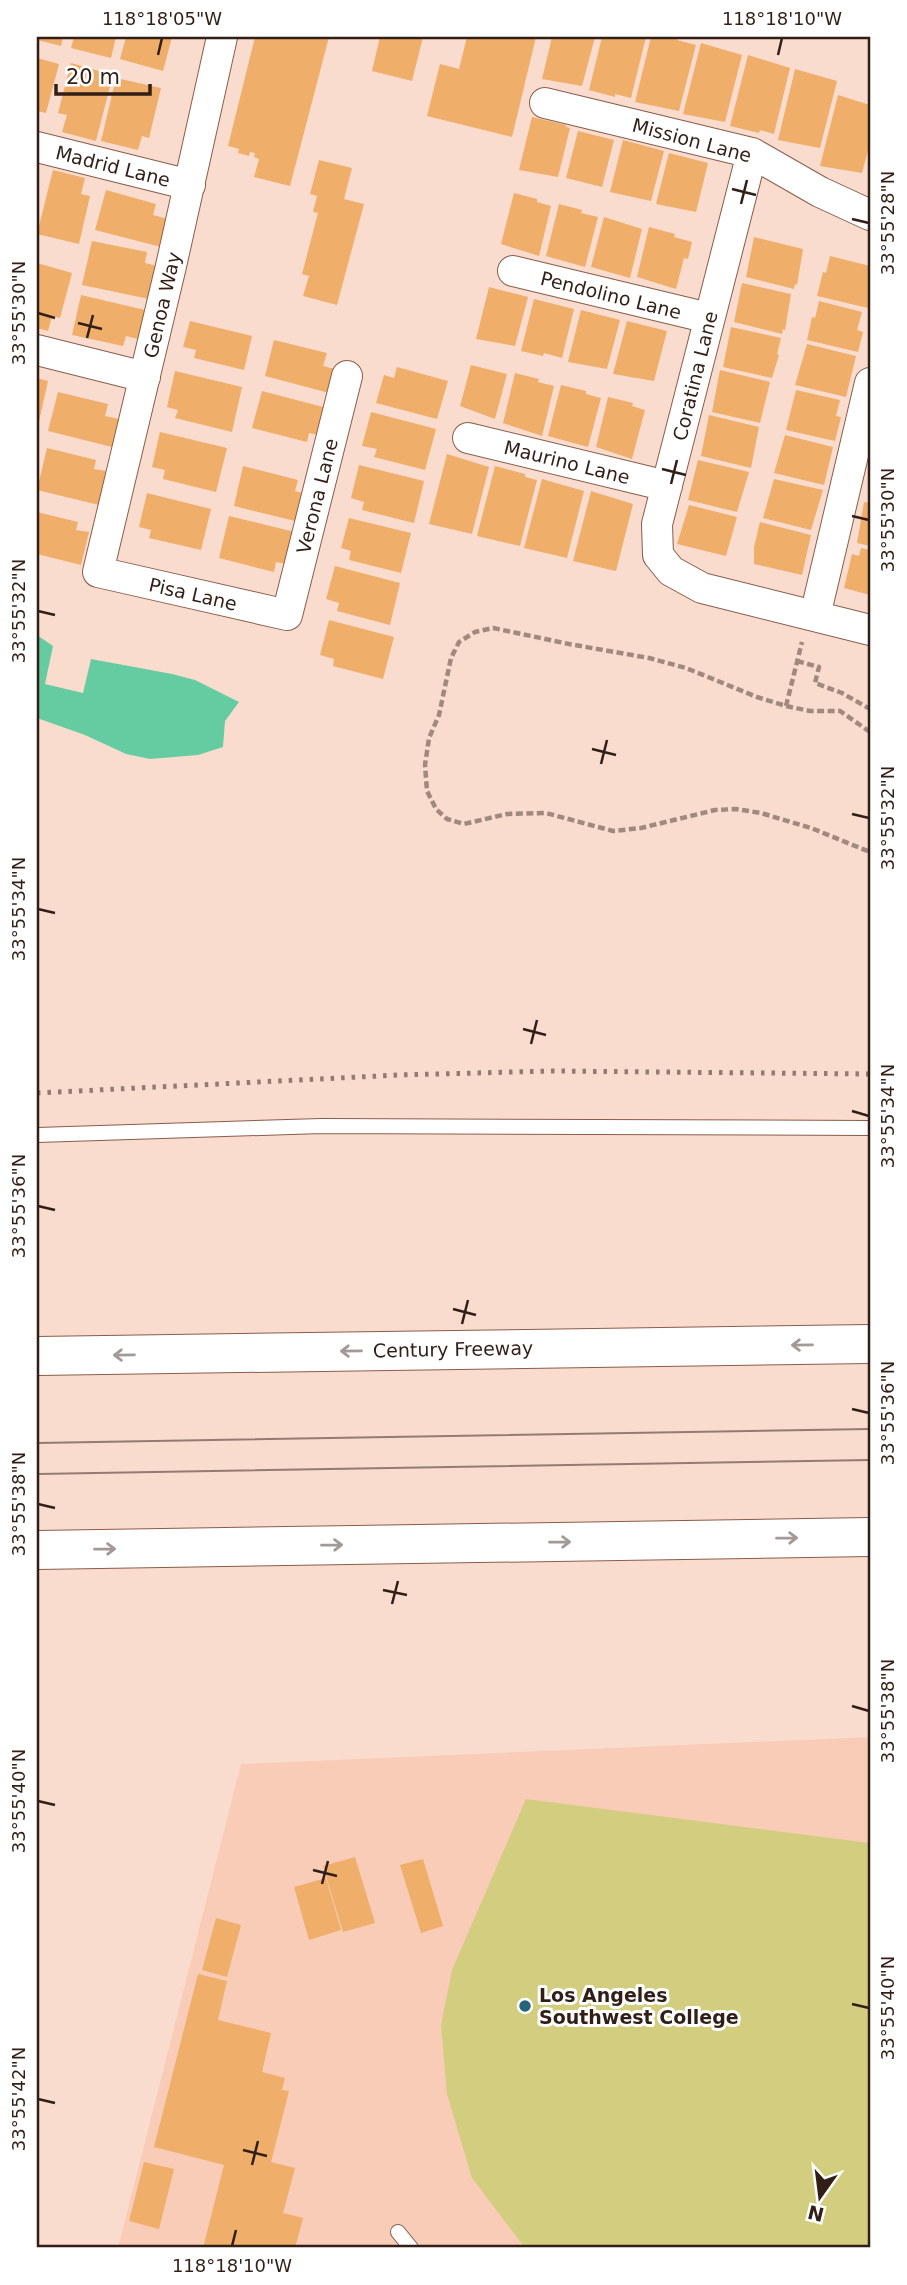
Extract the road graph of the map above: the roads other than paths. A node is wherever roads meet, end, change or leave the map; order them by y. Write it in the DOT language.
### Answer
graph roads {
  1 [pos="222,37"];
  2 [pos="545,103"];
  3 [pos="37,147"];
  4 [pos="752,153"];
  5 [pos="190,185"];
  6 [pos="870,215"];
  7 [pos="513,271"];
  8 [pos="709,318"];
  9 [pos="37,349"];
  10 [pos="347,376"];
  11 [pos="145,377"];
  12 [pos="870,383"];
  13 [pos="468,438"];
  14 [pos="667,486"];
  15 [pos="98,572"];
  16 [pos="287,615"];
  17 [pos="812,616"];
  18 [pos="870,630"];
  19 [pos="870,1128"];
  20 [pos="37,1135"];
  21 [pos="870,1344"];
  22 [pos="37,1356"];
  23 [pos="870,1537"];
  24 [pos="37,1550"];
  25 [pos="398,2232"];
  26 [pos="411,2248"];
  1 -- 5 [label="street, Genoa Way"];
  2 -- 4 [label="street, Mission Lane"];
  3 -- 5 [label="street, Madrid Lane"];
  4 -- 6 [label="street, Mission Lane"];
  4 -- 8 [label="street, Coratina Lane"];
  5 -- 11 [label="street, Genoa Way"];
  7 -- 8 [label="street, Pendolino Lane"];
  8 -- 14 [label="street, Coratina Lane"];
  9 -- 11 [label="street"];
  10 -- 16 [label="street, Verona Lane"];
  11 -- 15 [label="street, Genoa Way"];
  12 -- 17 [label="street"];
  13 -- 14 [label="street, Maurino Lane"];
  14 -- 17 [label="street, Coratina Lane"];
  15 -- 16 [label="street, Pisa Lane"];
  17 -- 18 [label="street, Coratina Lane"];
  19 -- 20 [label="lane"];
  21 -- 22 [label="highway, Century Freeway, one-way"];
  24 -- 23 [label="highway, one-way"];
  25 -- 26 [label="lane"];
}
